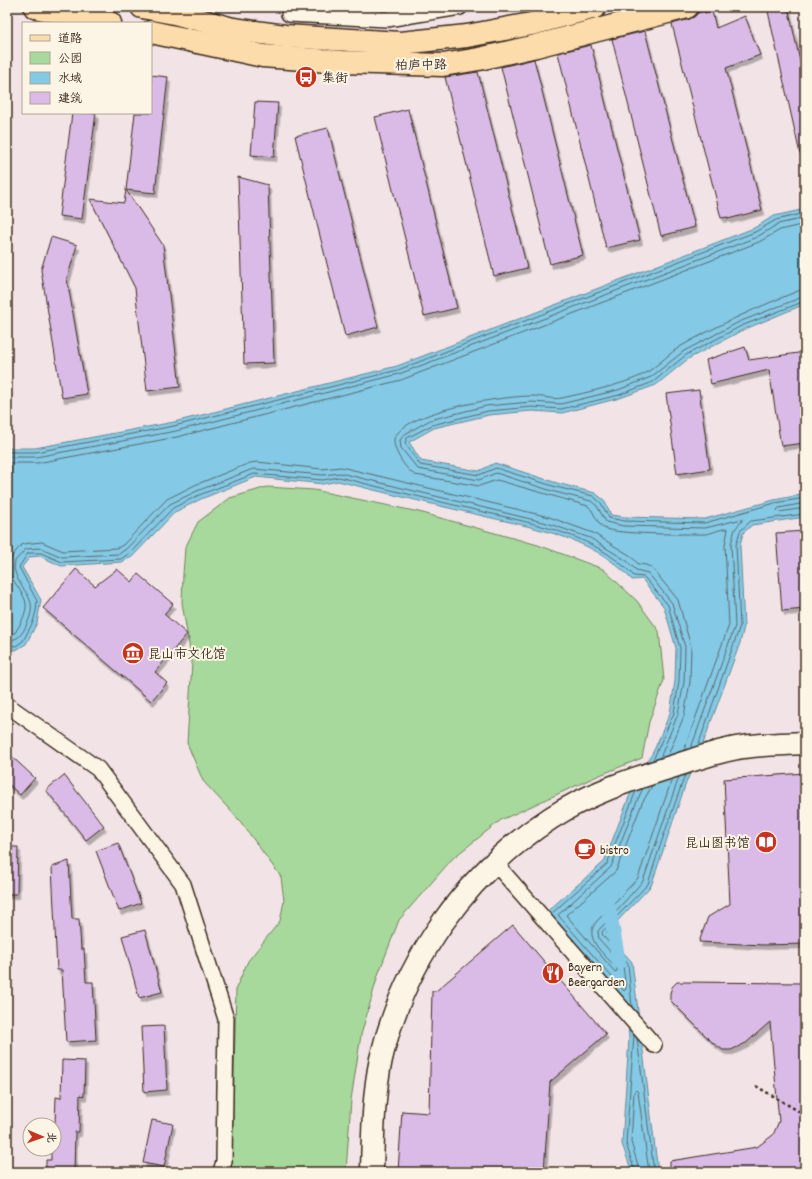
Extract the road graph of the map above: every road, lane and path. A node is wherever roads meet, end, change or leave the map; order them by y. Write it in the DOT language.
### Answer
graph roads {
  1 [pos="34,7"];
  2 [pos="142,7"];
  3 [pos="460,7"];
  4 [pos="596,7"];
  5 [pos="687,7"];
  6 [pos="175,10"];
  7 [pos="289,14"];
  8 [pos="105,22"];
  9 [pos="159,34"];
  10 [pos="7,705"];
  11 [pos="805,743"];
  12 [pos="495,863"];
  13 [pos="654,1045"];
  14 [pos="756,1086"];
  15 [pos="805,1115"];
  16 [pos="221,1172"];
  17 [pos="372,1172"];
  1 -- 8 [label="main road"];
  2 -- 6 [label="main road, 柏庐中路"];
  3 -- 7 [label="street"];
  4 -- 6 [label="main road, 柏庐中路"];
  5 -- 9 [label="main road, 柏庐中路"];
  6 -- 9 [label="street"];
  10 -- 16 [label="street"];
  11 -- 12 [label="street"];
  12 -- 13 [label="street"];
  12 -- 17 [label="street"];
  14 -- 15 [label="path"];
}
